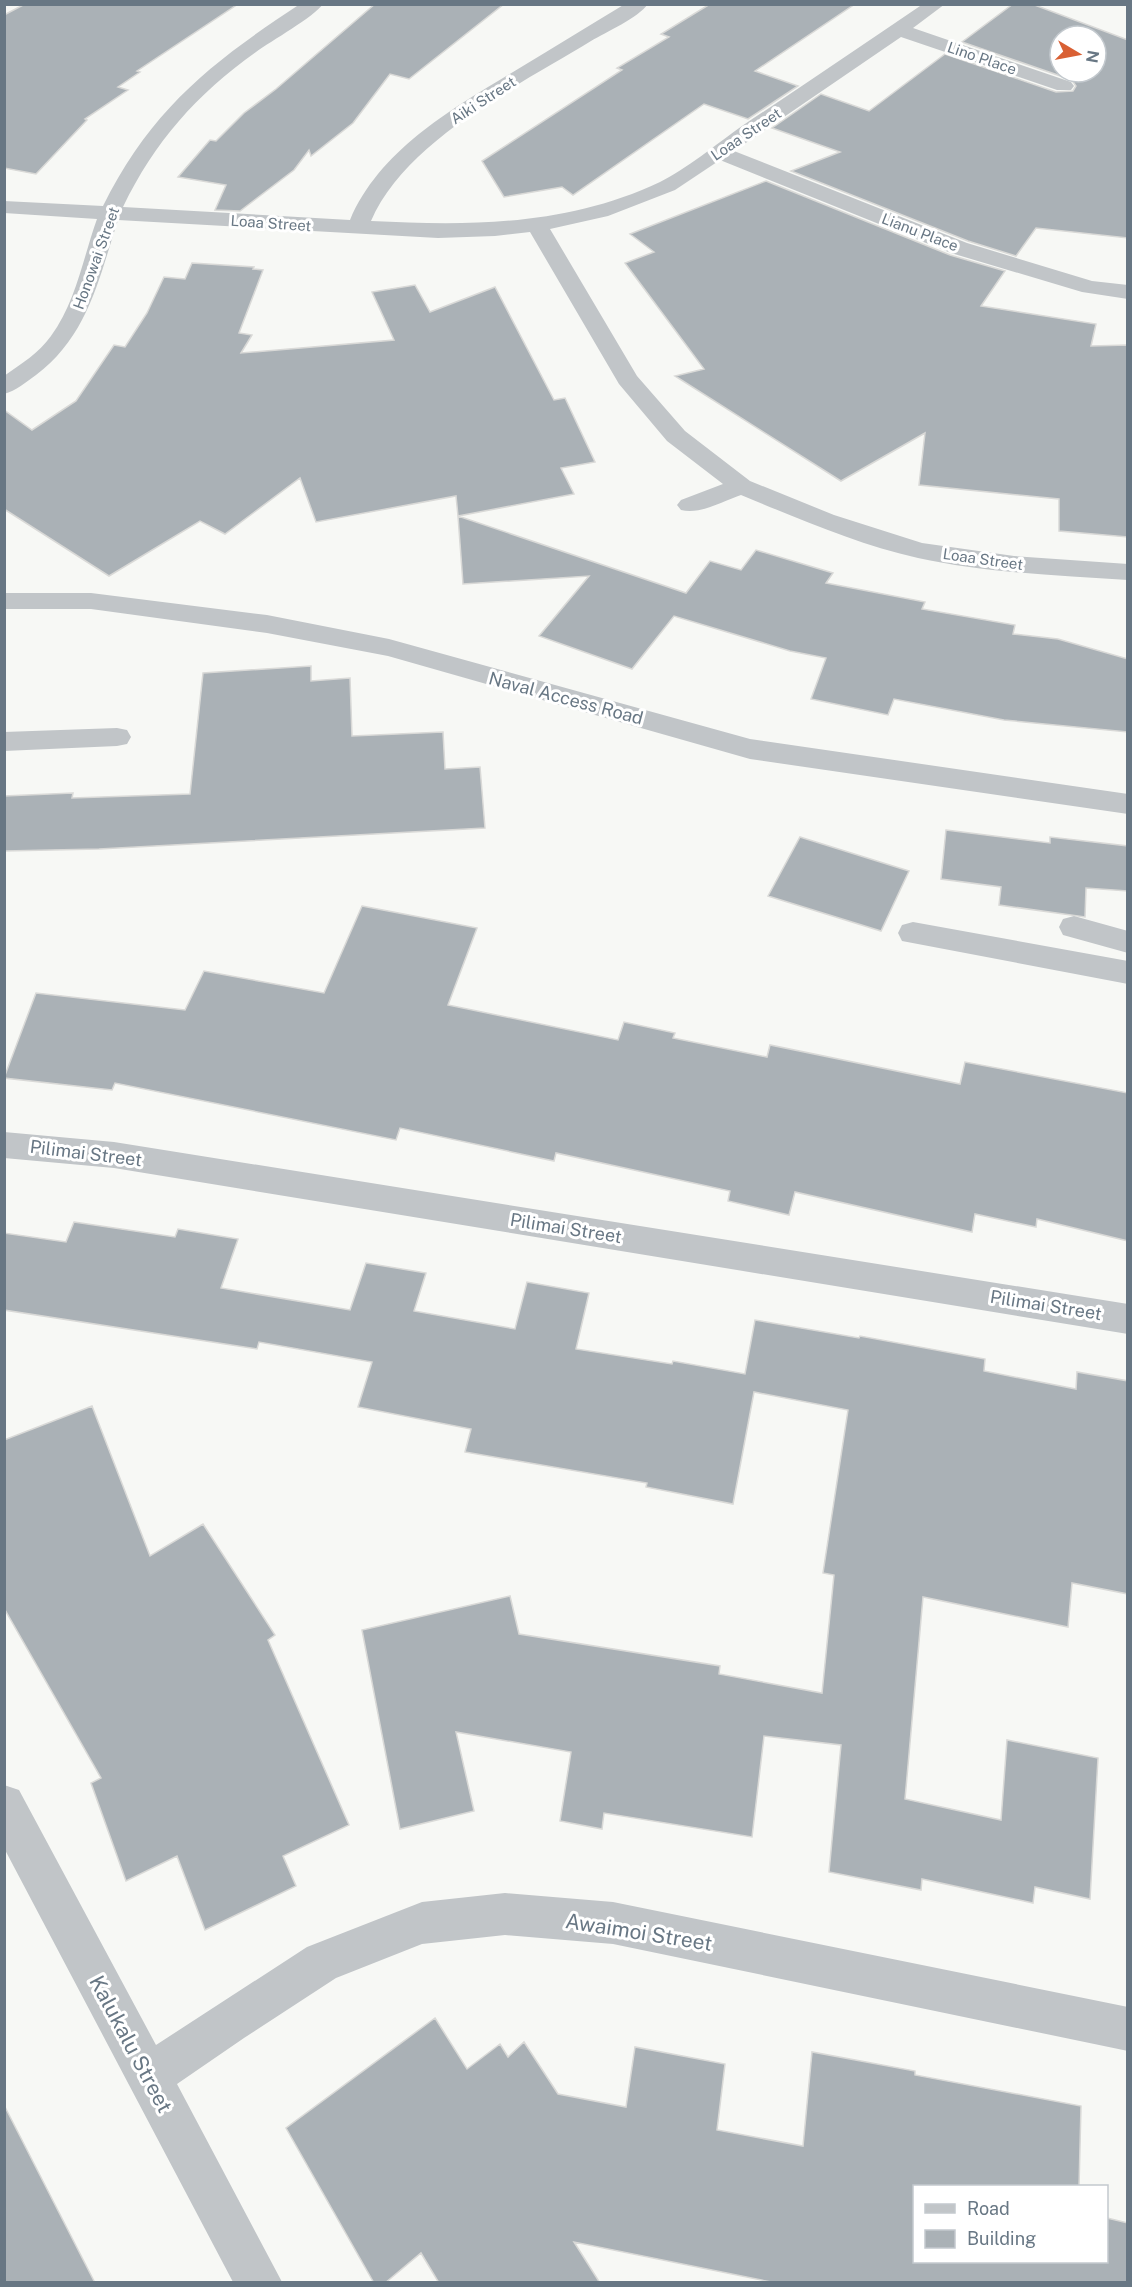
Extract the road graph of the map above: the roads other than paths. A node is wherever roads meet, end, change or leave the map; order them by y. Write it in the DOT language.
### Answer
graph roads {
  1 [pos="314,4"];
  2 [pos="639,4"];
  3 [pos="936,4"];
  4 [pos="900,30"];
  5 [pos="1064,87"];
  6 [pos="719,152"];
  7 [pos="4,207"];
  8 [pos="111,212"];
  9 [pos="537,225"];
  10 [pos="357,228"];
  11 [pos="1128,292"];
  12 [pos="4,387"];
  13 [pos="741,486"];
  14 [pos="690,506"];
  15 [pos="1128,572"];
  16 [pos="4,601"];
  17 [pos="117,736"];
  18 [pos="4,742"];
  19 [pos="1128,804"];
  20 [pos="1074,927"];
  21 [pos="913,933"];
  22 [pos="1128,942"];
  23 [pos="1128,973"];
  24 [pos="4,1145"];
  25 [pos="1128,1318"];
  26 [pos="4,1805"];
  27 [pos="1128,2029"];
  28 [pos="149,2078"];
  29 [pos="258,2283"];
  1 -- 8 [label="street, Honowai Street"];
  2 -- 10 [label="street, Aiki Street"];
  3 -- 4 [label="street, Loaa Street"];
  4 -- 5 [label="street, Lino Place"];
  4 -- 6 [label="street, Loaa Street"];
  6 -- 9 [label="street, Loaa Street"];
  6 -- 11 [label="street, Lianu Place"];
  7 -- 8 [label="street, Loaa Street"];
  8 -- 10 [label="street, Loaa Street"];
  8 -- 12 [label="street, Honowai Street"];
  9 -- 10 [label="street, Loaa Street"];
  9 -- 13 [label="street, Loaa Street"];
  13 -- 14 [label="street"];
  13 -- 15 [label="street, Loaa Street"];
  16 -- 19 [label="street, Naval Access Road"];
  17 -- 18 [label="street"];
  20 -- 22 [label="street"];
  21 -- 23 [label="street"];
  24 -- 25 [label="street, Pilimai Street"];
  26 -- 28 [label="street, Kalukalu Street"];
  27 -- 28 [label="street, Awaimoi Street"];
  28 -- 29 [label="street, Kalukalu Street"];
}
